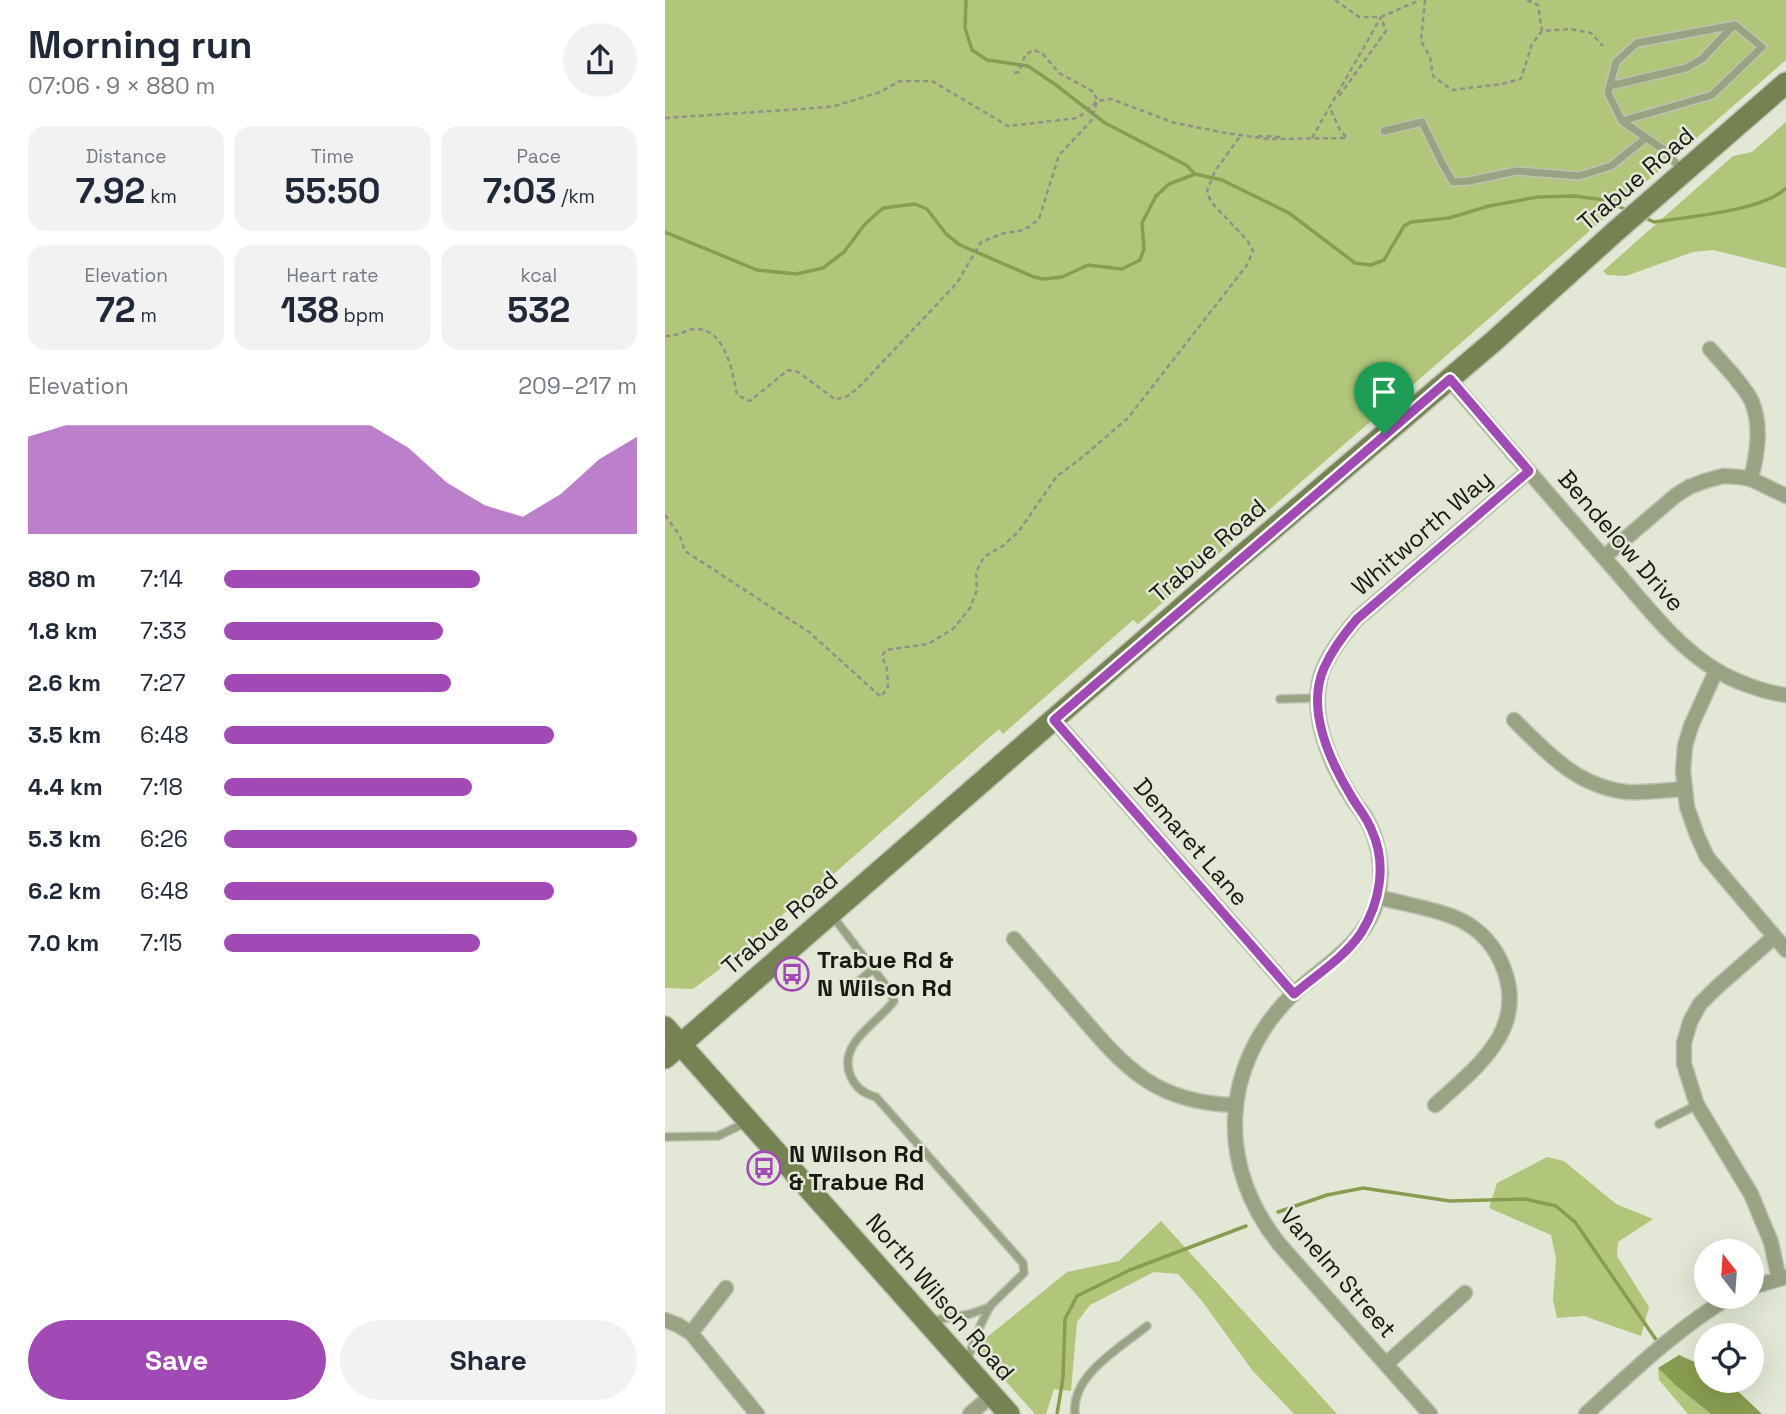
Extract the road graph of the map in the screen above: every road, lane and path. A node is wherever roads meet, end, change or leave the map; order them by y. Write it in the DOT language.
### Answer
graph roads {
  1 [pos="1335,0"];
  2 [pos="1423,0"];
  3 [pos="1527,0"];
  4 [pos="1381,17"];
  5 [pos="1735,25"];
  6 [pos="1542,32"];
  7 [pos="1602,46"];
  8 [pos="1013,73"];
  9 [pos="1786,83"];
  10 [pos="1610,86"];
  11 [pos="1097,101"];
  12 [pos="1330,108"];
  13 [pos="665,118"];
  14 [pos="1622,121"];
  15 [pos="1384,131"];
  16 [pos="1241,135"];
  17 [pos="1312,138"];
  18 [pos="1646,138"];
  19 [pos="1684,172"];
  20 [pos="665,336"];
  21 [pos="1710,349"];
  22 [pos="1450,379"];
  23 [pos="1529,471"];
  24 [pos="1751,479"];
  25 [pos="1786,496"];
  26 [pos="665,514"];
  27 [pos="1604,558"];
  28 [pos="1716,671"];
  29 [pos="1786,695"];
  30 [pos="1318,698"];
  31 [pos="1280,699"];
  32 [pos="1054,720"];
  33 [pos="1514,720"];
  34 [pos="1684,789"];
  35 [pos="1378,897"];
  36 [pos="831,914"];
  37 [pos="1774,937"];
  38 [pos="1014,939"];
  39 [pos="1786,950"];
  40 [pos="873,969"];
  41 [pos="847,990"];
  42 [pos="1294,994"];
  43 [pos="665,1027"];
  44 [pos="673,1051"];
  45 [pos="1235,1105"];
  46 [pos="1435,1105"];
  47 [pos="1697,1105"];
  48 [pos="749,1120"];
  49 [pos="1659,1124"];
  50 [pos="665,1137"];
  51 [pos="1783,1278"];
  52 [pos="1764,1284"];
  53 [pos="726,1288"];
  54 [pos="1465,1293"];
  55 [pos="991,1307"];
  56 [pos="1709,1309"];
  57 [pos="665,1321"];
  58 [pos="928,1321"];
  59 [pos="1147,1326"];
  60 [pos="691,1333"];
  61 [pos="966,1364"];
  62 [pos="1386,1364"];
  63 [pos="992,1395"];
  64 [pos="757,1414"];
  65 [pos="970,1414"];
  66 [pos="1009,1414"];
  67 [pos="1075,1414"];
  68 [pos="1430,1414"];
  69 [pos="1585,1414"];
  1 -- 4 [label="path"];
  2 -- 4 [label="path"];
  2 -- 6 [label="path"];
  3 -- 6 [label="path"];
  4 -- 12 [label="path"];
  4 -- 12 [label="path"];
  5 -- 10 [label="lane"];
  5 -- 10 [label="lane"];
  5 -- 14 [label="lane"];
  6 -- 7 [label="path"];
  8 -- 11 [label="path"];
  9 -- 19 [label="main road, Trabue Road"];
  10 -- 14 [label="lane"];
  11 -- 13 [label="path"];
  11 -- 16 [label="path"];
  11 -- 20 [label="path"];
  12 -- 17 [label="path"];
  12 -- 17 [label="path"];
  14 -- 18 [label="lane"];
  15 -- 18 [label="lane"];
  16 -- 17 [label="path"];
  16 -- 26 [label="path"];
  18 -- 19 [label="lane"];
  19 -- 22 [label="main road, Trabue Road"];
  21 -- 24 [label="street"];
  22 -- 23 [label="street, Bendelow Drive"];
  22 -- 32 [label="main road, Trabue Road"];
  23 -- 27 [label="street, Bendelow Drive"];
  23 -- 30 [label="street, Whitworth Way"];
  24 -- 25 [label="street"];
  24 -- 27 [label="street"];
  27 -- 28 [label="street, Bendelow Drive"];
  28 -- 29 [label="street, Bendelow Drive"];
  28 -- 34 [label="street"];
  30 -- 31 [label="lane"];
  30 -- 35 [label="street, Whitworth Way"];
  32 -- 36 [label="main road, Trabue Road"];
  32 -- 42 [label="street, Demaret Lane"];
  33 -- 34 [label="street"];
  34 -- 37 [label="street"];
  35 -- 42 [label="street, Whitworth Way"];
  35 -- 46 [label="street"];
  36 -- 40 [label="lane"];
  36 -- 44 [label="main road, Trabue Road"];
  37 -- 39 [label="street"];
  37 -- 47 [label="street"];
  38 -- 45 [label="street"];
  40 -- 41 [label="lane"];
  40 -- 55 [label="lane"];
  42 -- 45 [label="street, Whitworth Way"];
  43 -- 44 [label="main road, North Wilson Road"];
  44 -- 48 [label="main road, North Wilson Road"];
  45 -- 62 [label="street, Vanelm Street"];
  47 -- 49 [label="lane"];
  47 -- 51 [label="street"];
  48 -- 50 [label="lane"];
  48 -- 58 [label="main road, North Wilson Road"];
  51 -- 52 [label="street"];
  53 -- 60 [label="street"];
  54 -- 62 [label="street"];
  55 -- 58 [label="lane"];
  55 -- 61 [label="lane"];
  56 -- 69 [label="street"];
  57 -- 60 [label="street"];
  58 -- 61 [label="main road, North Wilson Road"];
  59 -- 67 [label="lane"];
  60 -- 64 [label="street"];
  61 -- 63 [label="main road, North Wilson Road"];
  62 -- 68 [label="street, Vanelm Street"];
  63 -- 65 [label="street"];
  63 -- 66 [label="main road, North Wilson Road"];
}
